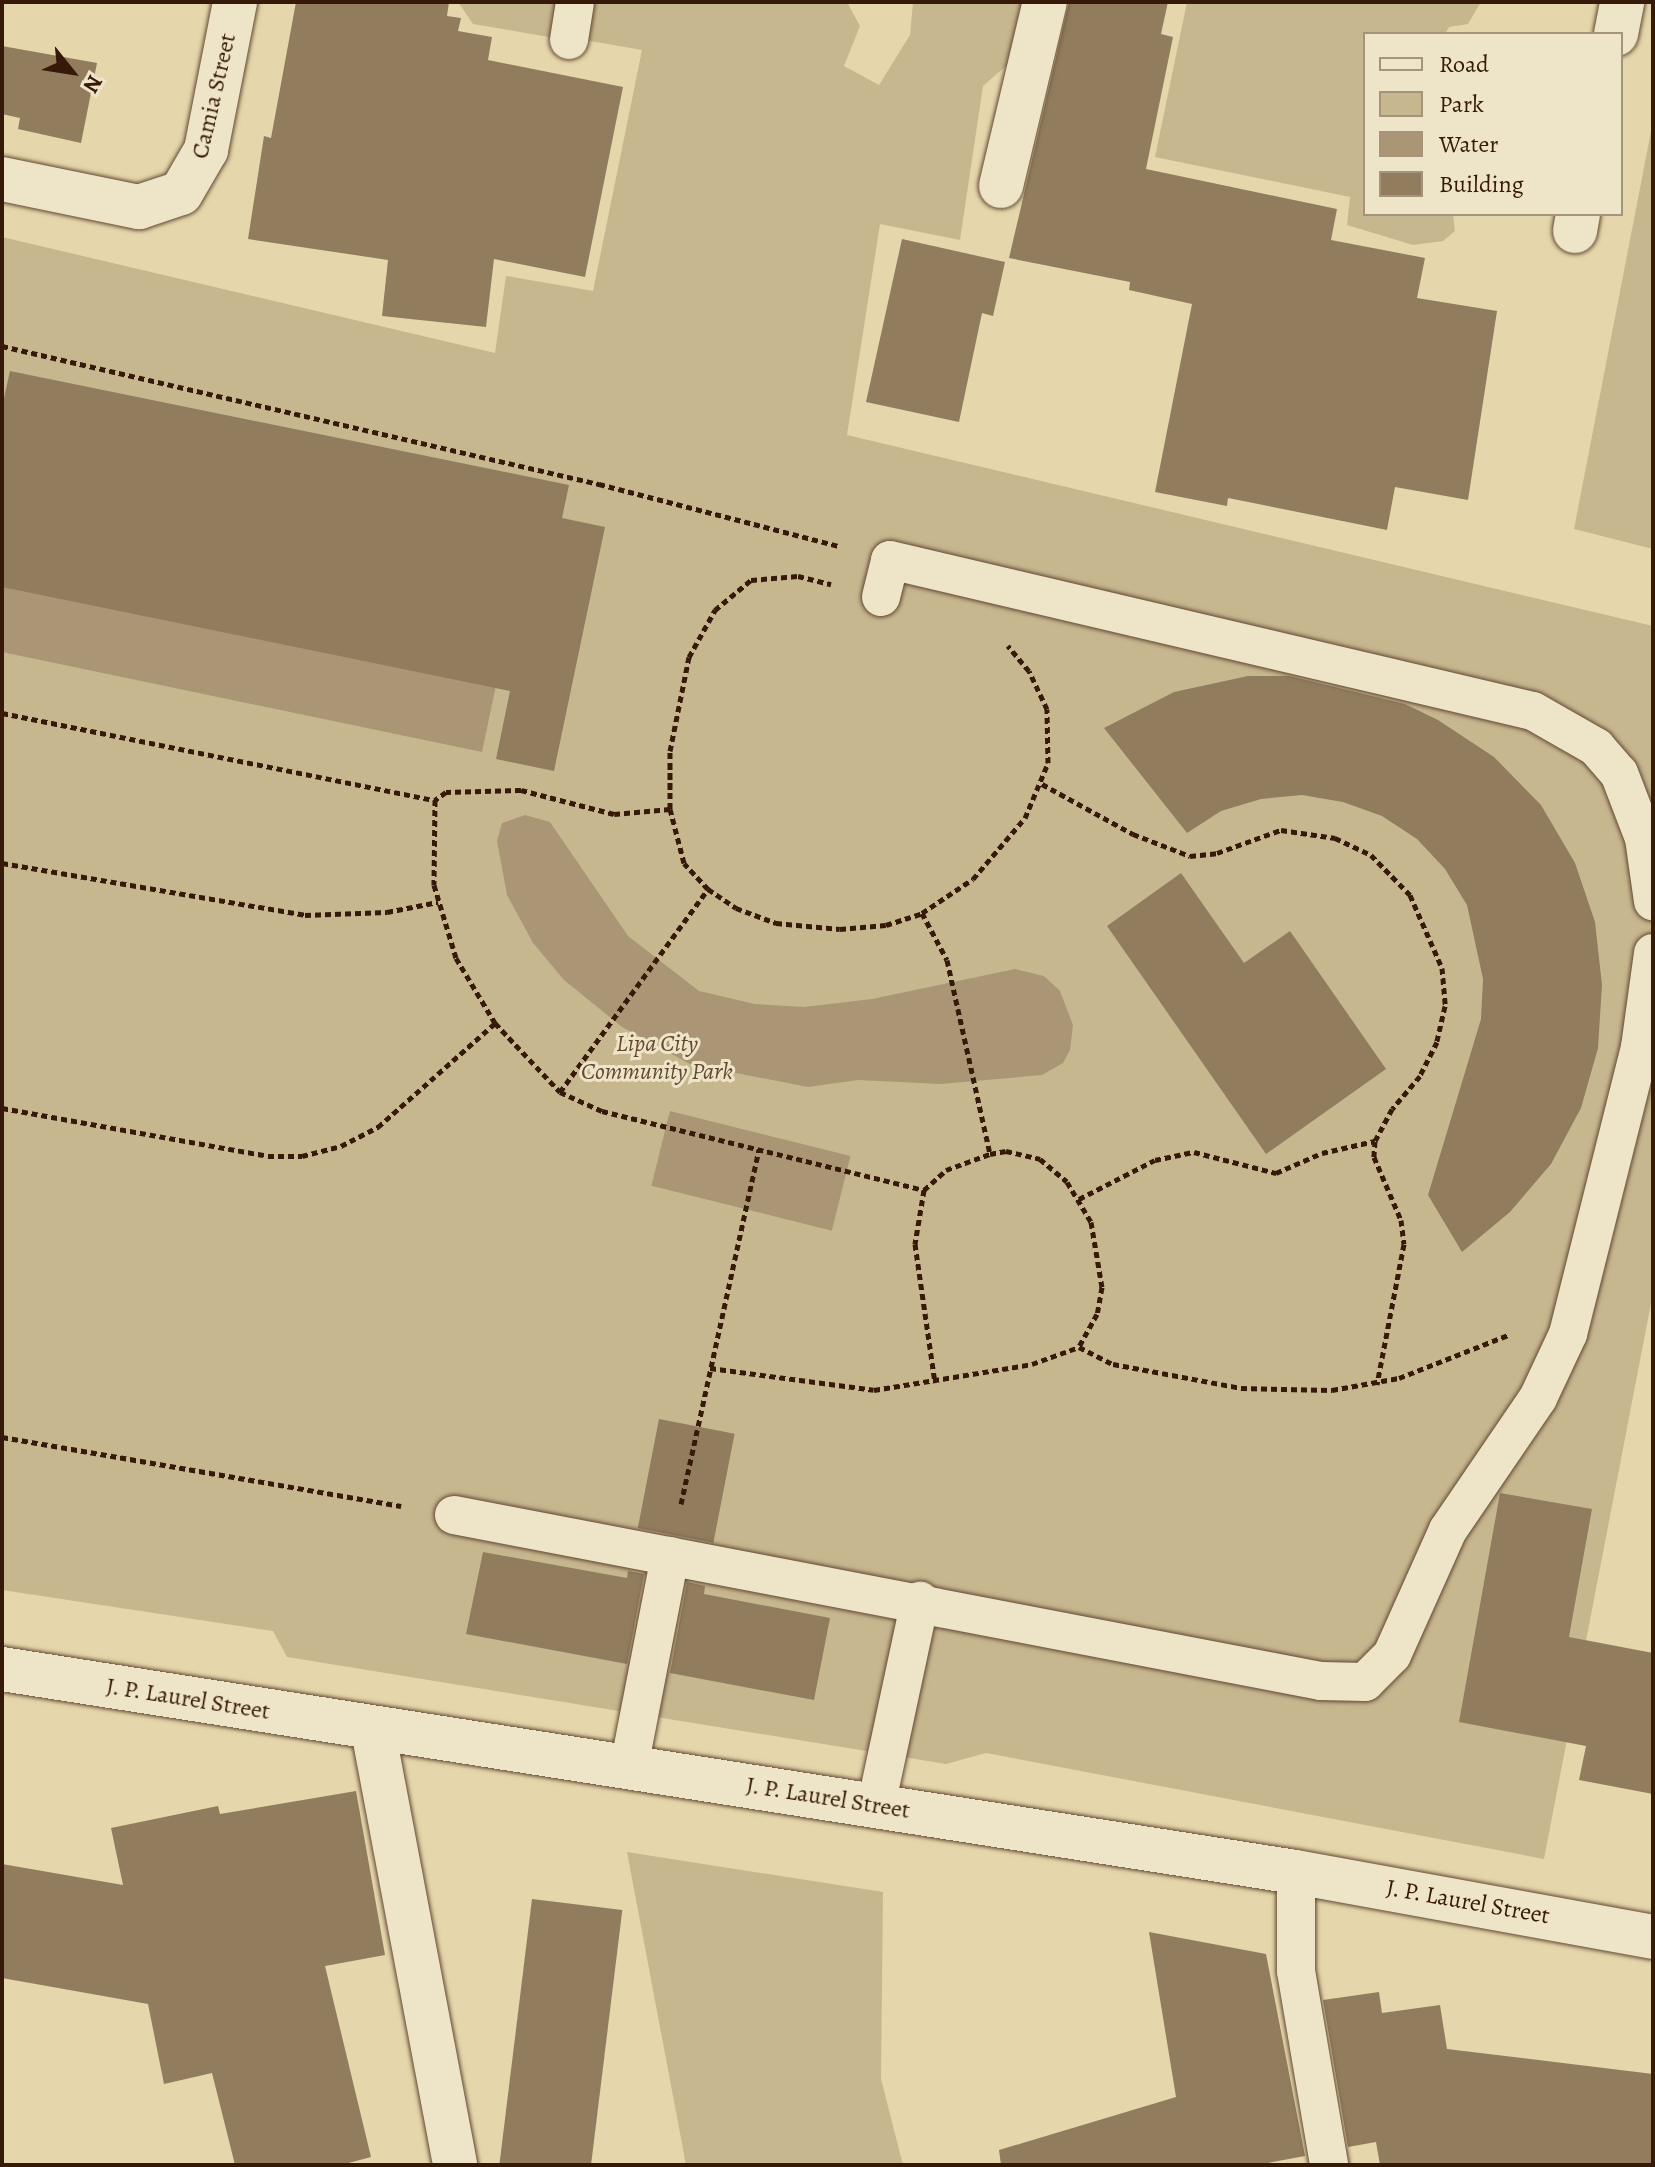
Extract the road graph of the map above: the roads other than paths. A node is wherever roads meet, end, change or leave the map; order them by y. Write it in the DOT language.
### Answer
graph roads {
  1 [pos="235,2"];
  2 [pos="575,2"];
  3 [pos="1045,2"];
  4 [pos="1622,2"];
  5 [pos="1616,32"];
  6 [pos="569,40"];
  7 [pos="2,179"];
  8 [pos="1001,186"];
  9 [pos="881,597"];
  10 [pos="1653,901"];
  11 [pos="1653,953"];
  12 [pos="454,1515"];
  13 [pos="670,1556"];
  14 [pos="920,1601"];
  15 [pos="2,1669"];
  16 [pos="373,1730"];
  17 [pos="629,1767"];
  18 [pos="876,1806"];
  19 [pos="1296,1872"];
  20 [pos="1653,1937"];
  21 [pos="455,2165"];
  22 [pos="1329,2165"];
  1 -- 7 [label="street, Camia Street"];
  2 -- 6 [label="lane"];
  3 -- 8 [label="street"];
  4 -- 5 [label="street"];
  9 -- 10 [label="lane"];
  11 -- 14 [label="lane"];
  12 -- 13 [label="lane"];
  13 -- 14 [label="lane"];
  13 -- 17 [label="lane"];
  14 -- 18 [label="lane"];
  15 -- 16 [label="street, J. P. Laurel Street"];
  16 -- 17 [label="street, J. P. Laurel Street"];
  16 -- 21 [label="street"];
  17 -- 18 [label="street, J. P. Laurel Street"];
  18 -- 19 [label="street, J. P. Laurel Street"];
  19 -- 20 [label="street, J. P. Laurel Street"];
  19 -- 22 [label="lane"];
}
